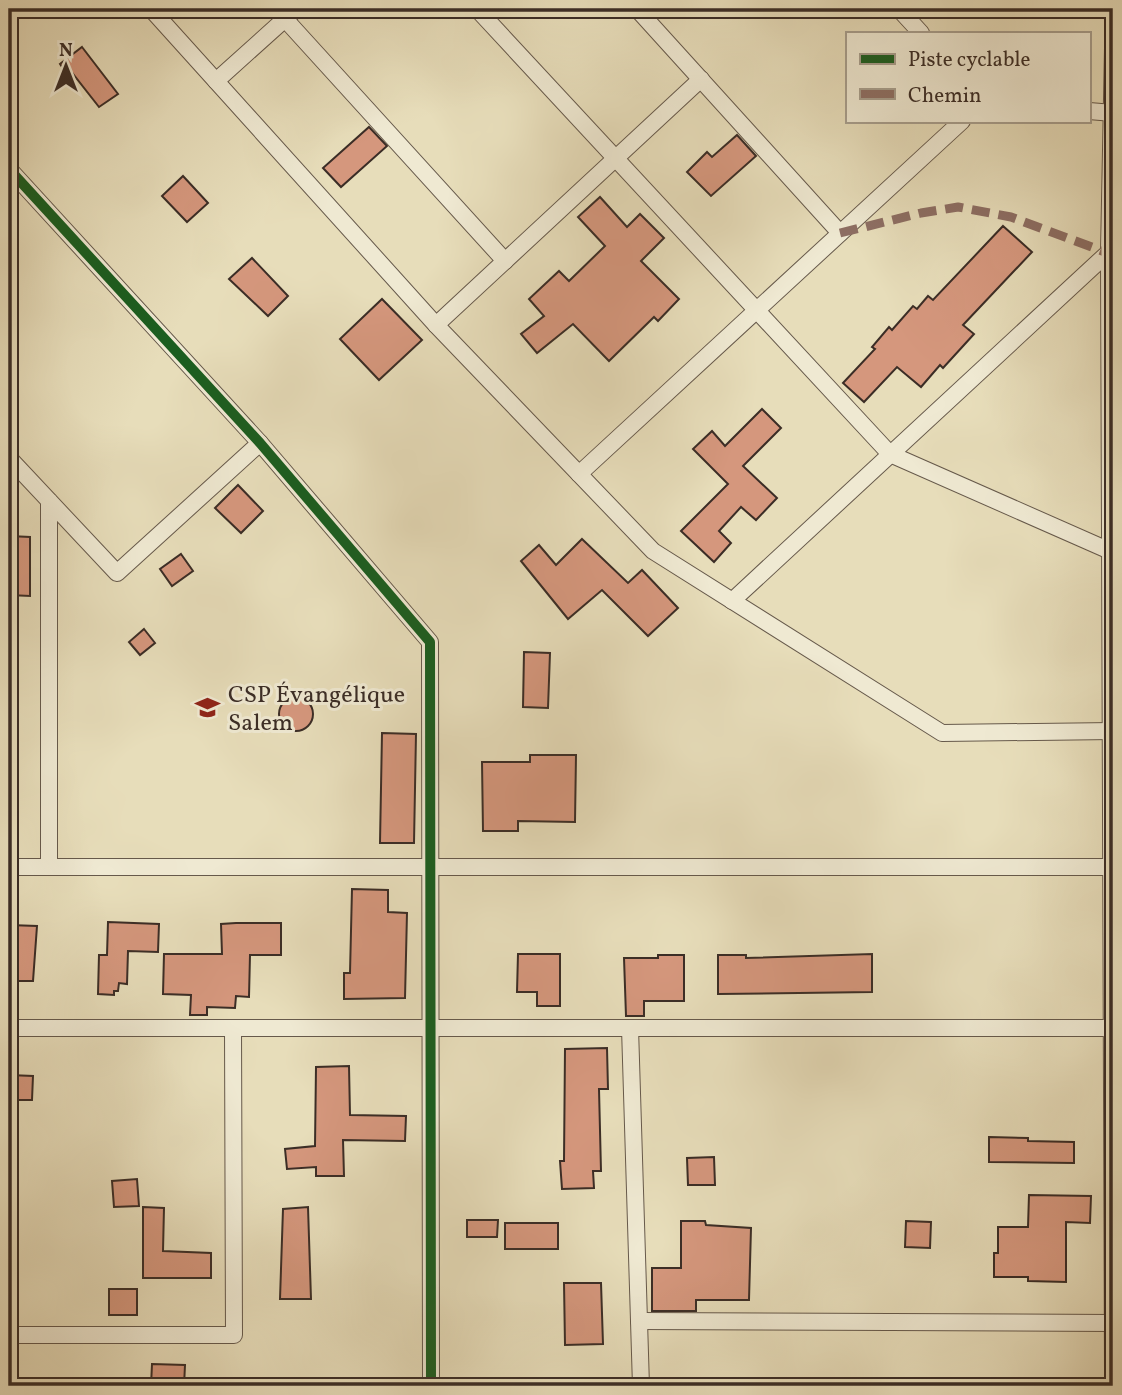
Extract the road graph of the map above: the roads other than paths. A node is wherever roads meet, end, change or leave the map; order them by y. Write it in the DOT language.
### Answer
graph roads {
  1 [pos="151,9"];
  2 [pos="477,9"];
  3 [pos="637,9"];
  4 [pos="899,9"];
  5 [pos="290,14"];
  6 [pos="920,32"];
  7 [pos="1113,48"];
  8 [pos="701,79"];
  9 [pos="216,81"];
  10 [pos="1090,111"];
  11 [pos="1112,113"];
  12 [pos="960,122"];
  13 [pos="616,158"];
  14 [pos="9,169"];
  15 [pos="840,233"];
  16 [pos="1109,252"];
  17 [pos="505,261"];
  18 [pos="756,310"];
  19 [pos="436,325"];
  20 [pos="260,443"];
  21 [pos="890,454"];
  22 [pos="9,458"];
  23 [pos="579,474"];
  24 [pos="49,501"];
  25 [pos="1110,551"];
  26 [pos="732,601"];
  27 [pos="1112,732"];
  28 [pos="1112,866"];
  29 [pos="9,867"];
  30 [pos="49,867"];
  31 [pos="430,867"];
  32 [pos="9,1028"];
  33 [pos="233,1028"];
  34 [pos="430,1028"];
  35 [pos="630,1028"];
  36 [pos="1113,1028"];
  37 [pos="639,1321"];
  38 [pos="1113,1323"];
  39 [pos="9,1335"];
  40 [pos="1113,1368"];
  41 [pos="431,1386"];
  42 [pos="641,1386"];
  1 -- 9 [label="street"];
  2 -- 13 [label="street"];
  3 -- 8 [label="street"];
  4 -- 6 [label="street"];
  5 -- 9 [label="street"];
  5 -- 17 [label="street"];
  7 -- 11 [label="street"];
  8 -- 13 [label="street"];
  8 -- 15 [label="street"];
  9 -- 19 [label="street"];
  10 -- 11 [label="street"];
  11 -- 16 [label="street"];
  12 -- 15 [label="street"];
  13 -- 17 [label="street"];
  13 -- 18 [label="street"];
  14 -- 20 [label="street"];
  15 -- 18 [label="street"];
  16 -- 21 [label="street"];
  16 -- 25 [label="street"];
  17 -- 19 [label="street"];
  18 -- 21 [label="street"];
  18 -- 23 [label="street"];
  19 -- 23 [label="street"];
  20 -- 24 [label="street"];
  20 -- 31 [label="street"];
  21 -- 25 [label="street"];
  21 -- 26 [label="street"];
  22 -- 24 [label="street"];
  23 -- 26 [label="street"];
  24 -- 30 [label="street"];
  25 -- 27 [label="street"];
  26 -- 27 [label="street"];
  27 -- 28 [label="street"];
  28 -- 31 [label="street"];
  28 -- 36 [label="street"];
  29 -- 30 [label="street"];
  30 -- 31 [label="street"];
  31 -- 34 [label="street"];
  32 -- 33 [label="street"];
  33 -- 34 [label="street"];
  33 -- 39 [label="street"];
  34 -- 35 [label="street"];
  34 -- 41 [label="street"];
  35 -- 36 [label="street"];
  35 -- 37 [label="street"];
  36 -- 38 [label="street"];
  37 -- 38 [label="street"];
  37 -- 42 [label="street"];
  38 -- 40 [label="street"];
}
